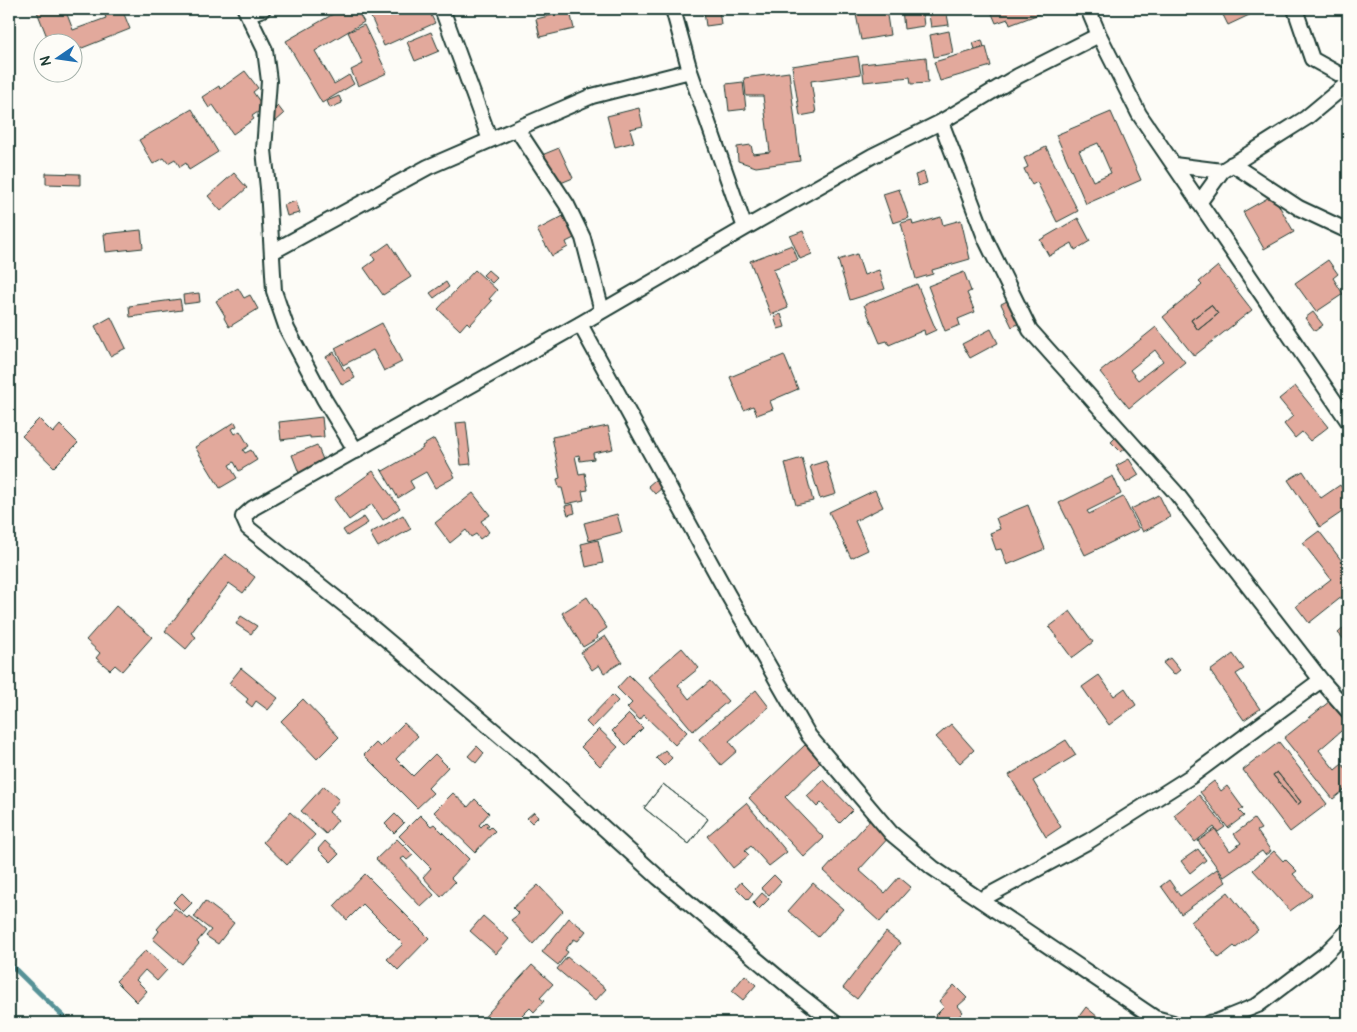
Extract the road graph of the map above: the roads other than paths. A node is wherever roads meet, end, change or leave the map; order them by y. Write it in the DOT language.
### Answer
graph roads {
  1 [pos="263,9"];
  2 [pos="442,9"];
  3 [pos="673,9"];
  4 [pos="1088,9"];
  5 [pos="1295,9"];
  6 [pos="246,11"];
  7 [pos="1098,35"];
  8 [pos="690,72"];
  9 [pos="1348,79"];
  10 [pos="1348,83"];
  11 [pos="941,122"];
  12 [pos="517,129"];
  13 [pos="490,140"];
  14 [pos="1174,165"];
  15 [pos="1227,168"];
  16 [pos="1199,203"];
  17 [pos="745,228"];
  18 [pos="1348,231"];
  19 [pos="272,252"];
  20 [pos="602,311"];
  21 [pos="580,324"];
  22 [pos="1348,421"];
  23 [pos="356,451"];
  24 [pos="1321,680"];
  25 [pos="1348,711"];
  26 [pos="980,900"];
  27 [pos="1348,931"];
  28 [pos="836,1023"];
  29 [pos="1172,1023"];
  30 [pos="1209,1023"];
  1 -- 6 [label="street"];
  2 -- 13 [label="street"];
  3 -- 8 [label="street"];
  4 -- 7 [label="street"];
  5 -- 9 [label="street"];
  6 -- 19 [label="street"];
  7 -- 11 [label="street"];
  7 -- 14 [label="street"];
  8 -- 12 [label="street"];
  8 -- 17 [label="street"];
  10 -- 15 [label="street"];
  11 -- 17 [label="street"];
  11 -- 24 [label="street"];
  12 -- 13 [label="street"];
  12 -- 20 [label="street"];
  13 -- 19 [label="street"];
  14 -- 15 [label="street"];
  14 -- 16 [label="street"];
  15 -- 16 [label="street"];
  15 -- 18 [label="street"];
  16 -- 22 [label="street"];
  17 -- 20 [label="street"];
  19 -- 23 [label="street"];
  20 -- 21 [label="street"];
  21 -- 23 [label="street"];
  21 -- 26 [label="street"];
  23 -- 28 [label="street"];
  24 -- 25 [label="street"];
  24 -- 26 [label="street"];
  26 -- 29 [label="street"];
  27 -- 30 [label="street"];
}
